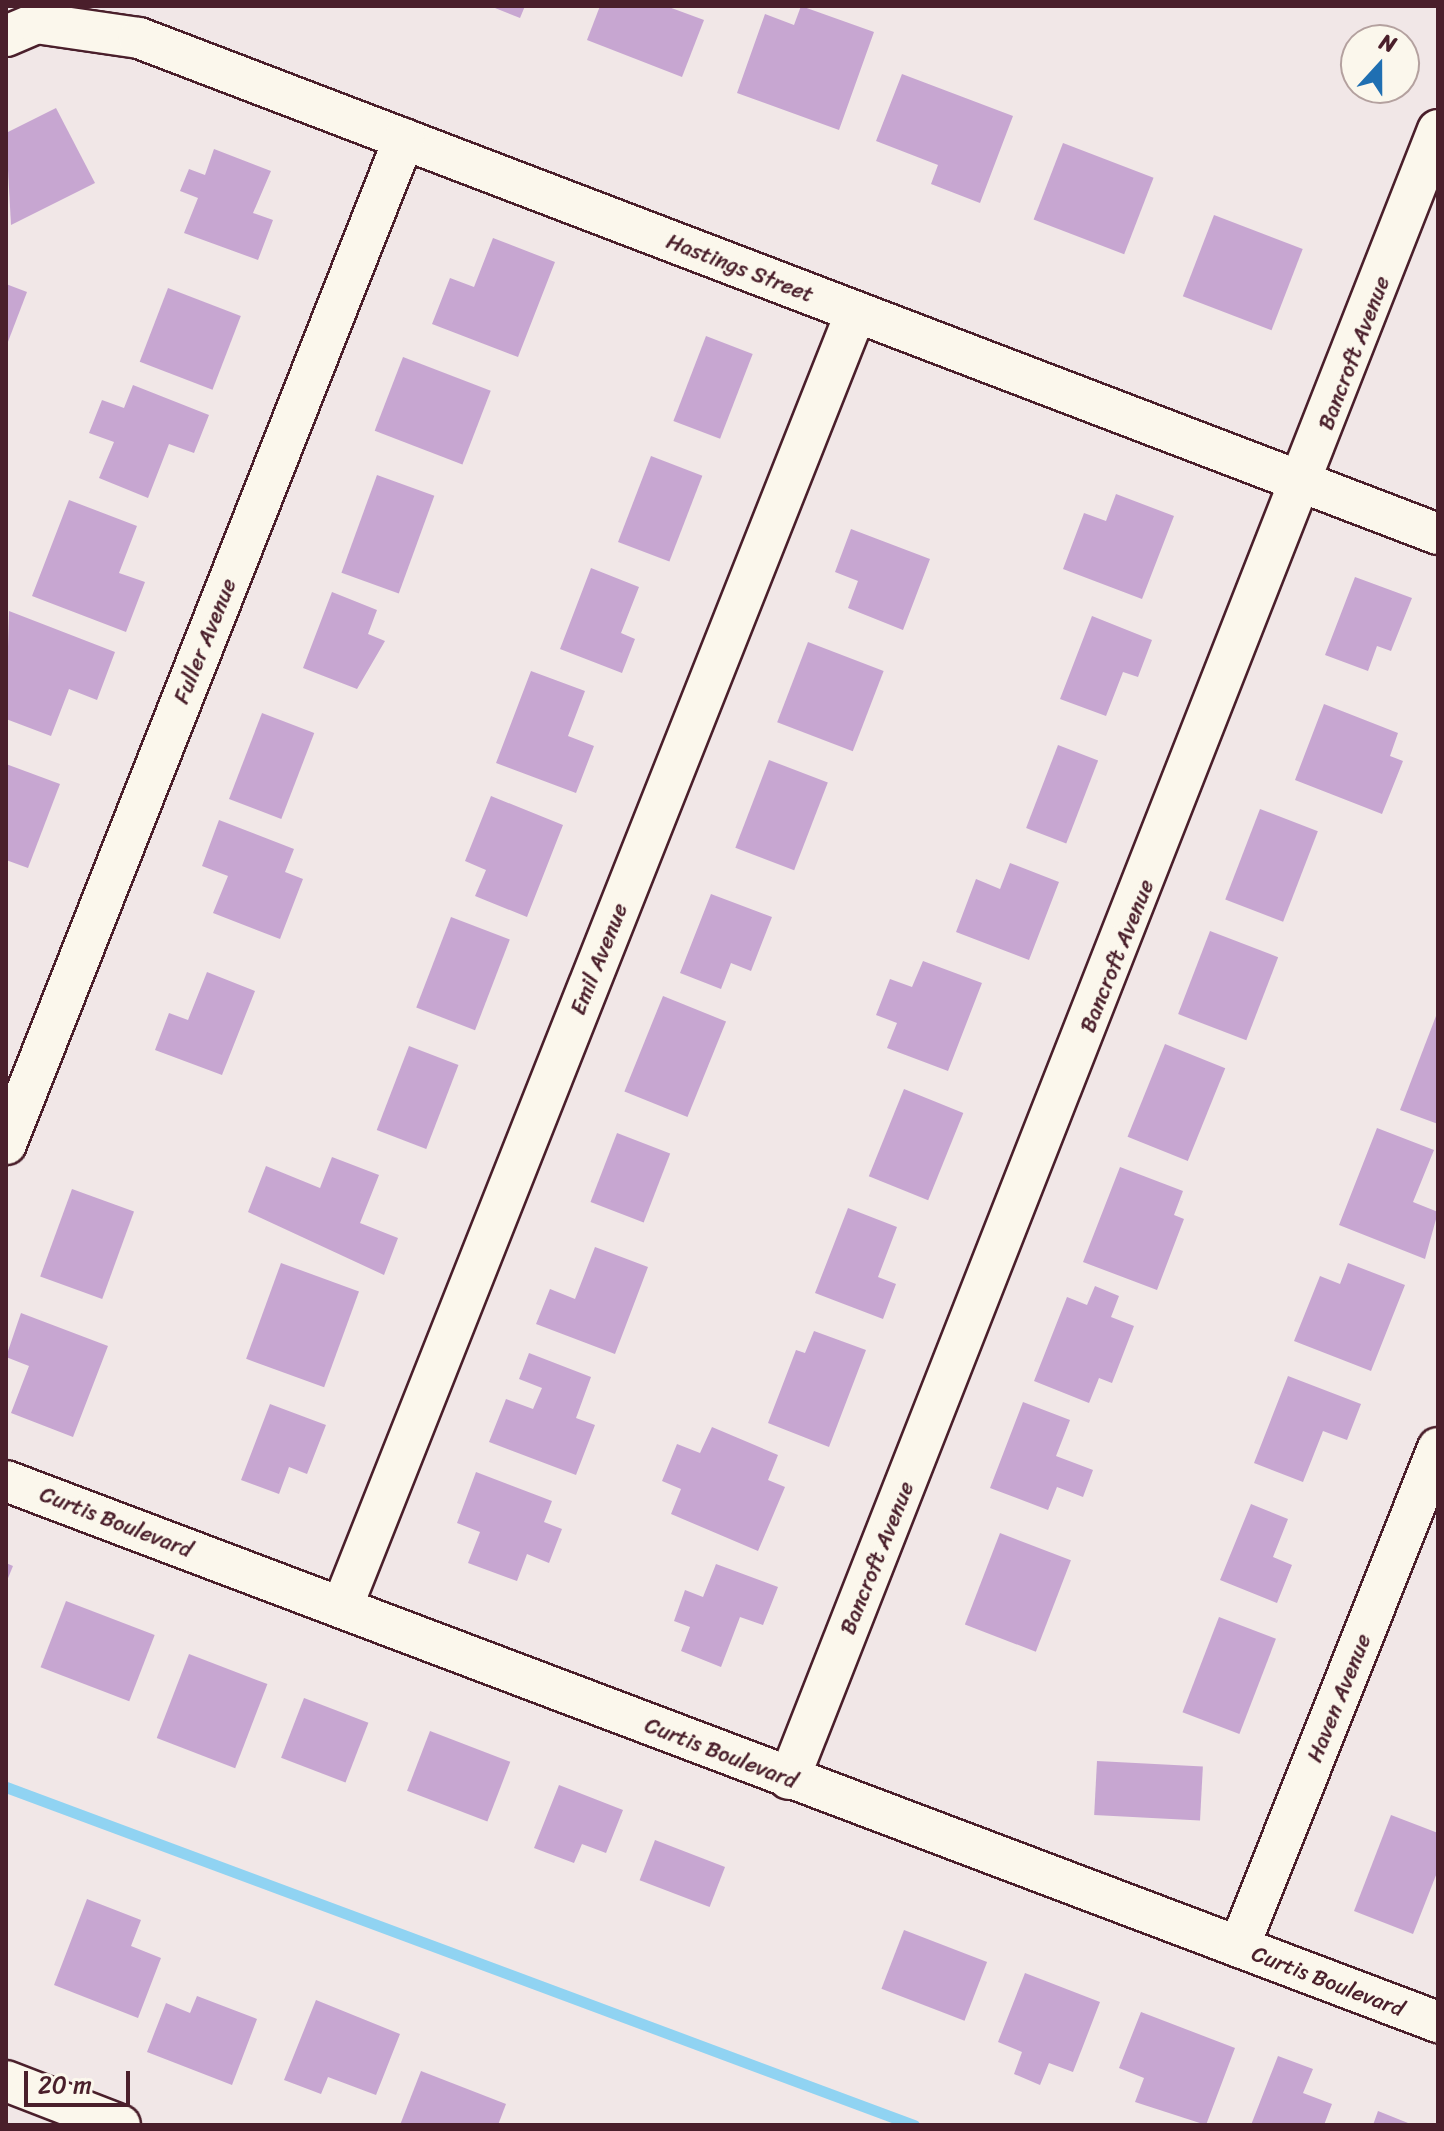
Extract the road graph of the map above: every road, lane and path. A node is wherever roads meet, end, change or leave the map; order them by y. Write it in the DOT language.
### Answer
graph roads {
  1 [pos="21,30"];
  2 [pos="1438,130"];
  3 [pos="404,139"];
  4 [pos="856,312"];
  5 [pos="1304,485"];
  6 [pos="1438,534"];
  7 [pos="6,1144"];
  8 [pos="1438,1448"];
  9 [pos="6,1481"];
  10 [pos="342,1607"];
  11 [pos="789,1779"];
  12 [pos="1239,1947"];
  13 [pos="1438,2022"];
  14 [pos="6,2081"];
  15 [pos="120,2125"];
  1 -- 3 [label="street, Hastings Street"];
  2 -- 5 [label="street, Bancroft Avenue"];
  3 -- 4 [label="street, Hastings Street"];
  3 -- 7 [label="street, Fuller Avenue"];
  4 -- 5 [label="street, Hastings Street"];
  4 -- 10 [label="street, Emil Avenue"];
  5 -- 6 [label="street, Hastings Street"];
  5 -- 11 [label="street, Bancroft Avenue"];
  8 -- 12 [label="street, Haven Avenue"];
  9 -- 10 [label="street, Curtis Boulevard"];
  10 -- 11 [label="street, Curtis Boulevard"];
  11 -- 12 [label="street, Curtis Boulevard"];
  12 -- 13 [label="street, Curtis Boulevard"];
  14 -- 15 [label="street"];
}
